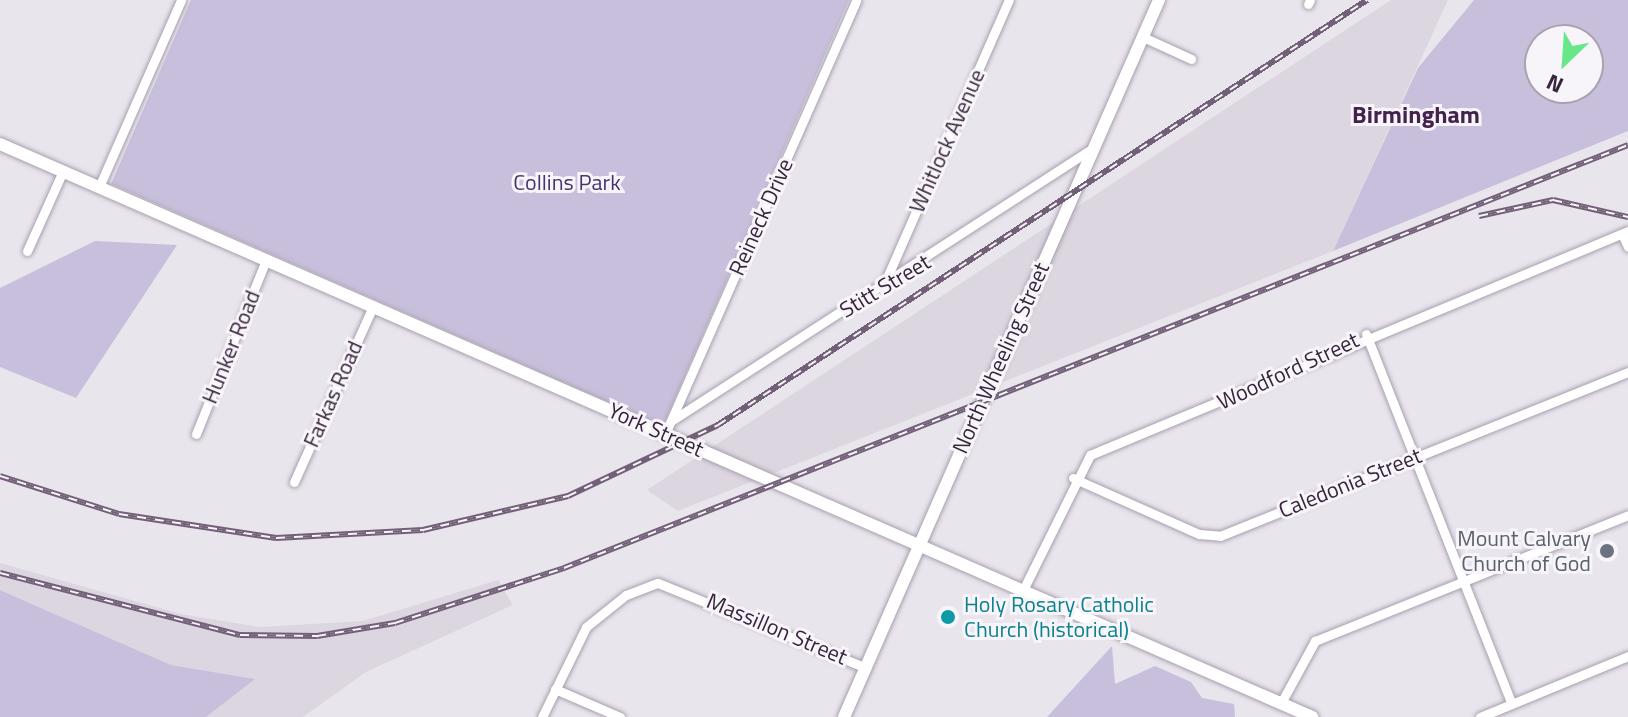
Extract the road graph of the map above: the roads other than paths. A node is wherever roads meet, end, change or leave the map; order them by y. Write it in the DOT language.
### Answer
graph roads {
  1 [pos="181,0"];
  2 [pos="856,0"];
  3 [pos="1009,0"];
  4 [pos="1159,0"];
  5 [pos="1143,37"];
  6 [pos="1191,59"];
  7 [pos="0,144"];
  8 [pos="1096,146"];
  9 [pos="63,171"];
  10 [pos="99,187"];
  11 [pos="1625,232"];
  12 [pos="1628,247"];
  13 [pos="27,251"];
  14 [pos="266,260"];
  15 [pos="885,282"];
  16 [pos="373,306"];
  17 [pos="1366,334"];
  18 [pos="1628,372"];
  19 [pos="671,421"];
  20 [pos="196,434"];
  21 [pos="665,434"];
  22 [pos="1414,457"];
  23 [pos="1073,478"];
  24 [pos="294,482"];
  25 [pos="1628,515"];
  26 [pos="920,545"];
  27 [pos="1463,581"];
  28 [pos="1023,590"];
  29 [pos="1628,656"];
  30 [pos="866,668"];
  31 [pos="555,689"];
  32 [pos="1511,702"];
  33 [pos="1281,703"];
  34 [pos="542,717"];
  35 [pos="620,717"];
  36 [pos="844,717"];
  37 [pos="1312,717"];
  38 [pos="1480,717"];
  1 -- 10 [label="street"];
  2 -- 19 [label="street, Reineck Drive"];
  3 -- 15 [label="street, Whitlock Avenue"];
  4 -- 5 [label="street, North Wheeling Street"];
  5 -- 6 [label="street"];
  5 -- 8 [label="street, North Wheeling Street"];
  7 -- 9 [label="street, York Street"];
  8 -- 15 [label="street, Stitt Street"];
  8 -- 26 [label="street, North Wheeling Street"];
  9 -- 10 [label="street, York Street"];
  9 -- 13 [label="street"];
  10 -- 14 [label="street, York Street"];
  11 -- 12 [label="street"];
  11 -- 17 [label="street, Woodford Street"];
  14 -- 16 [label="street, York Street"];
  14 -- 20 [label="street, Hunker Road"];
  15 -- 19 [label="street, Stitt Street"];
  16 -- 21 [label="street, York Street"];
  16 -- 24 [label="street, Farkas Road"];
  17 -- 22 [label="street"];
  17 -- 23 [label="street, Woodford Street"];
  18 -- 22 [label="street, Caledonia Street"];
  19 -- 21 [label="street, Reineck Drive"];
  21 -- 26 [label="street, York Street"];
  22 -- 23 [label="street, Caledonia Street"];
  22 -- 27 [label="street"];
  23 -- 28 [label="street, Woodford Street"];
  25 -- 27 [label="street"];
  26 -- 28 [label="street, York Street"];
  26 -- 30 [label="street, North Wheeling Street"];
  27 -- 32 [label="street"];
  27 -- 33 [label="street"];
  28 -- 33 [label="street, York Street"];
  29 -- 32 [label="street"];
  30 -- 31 [label="street, Massillon Street"];
  30 -- 36 [label="street, North Wheeling Street"];
  31 -- 34 [label="street, Massillon Street"];
  31 -- 35 [label="street"];
  32 -- 38 [label="street"];
  33 -- 37 [label="street, York Street"];
}
